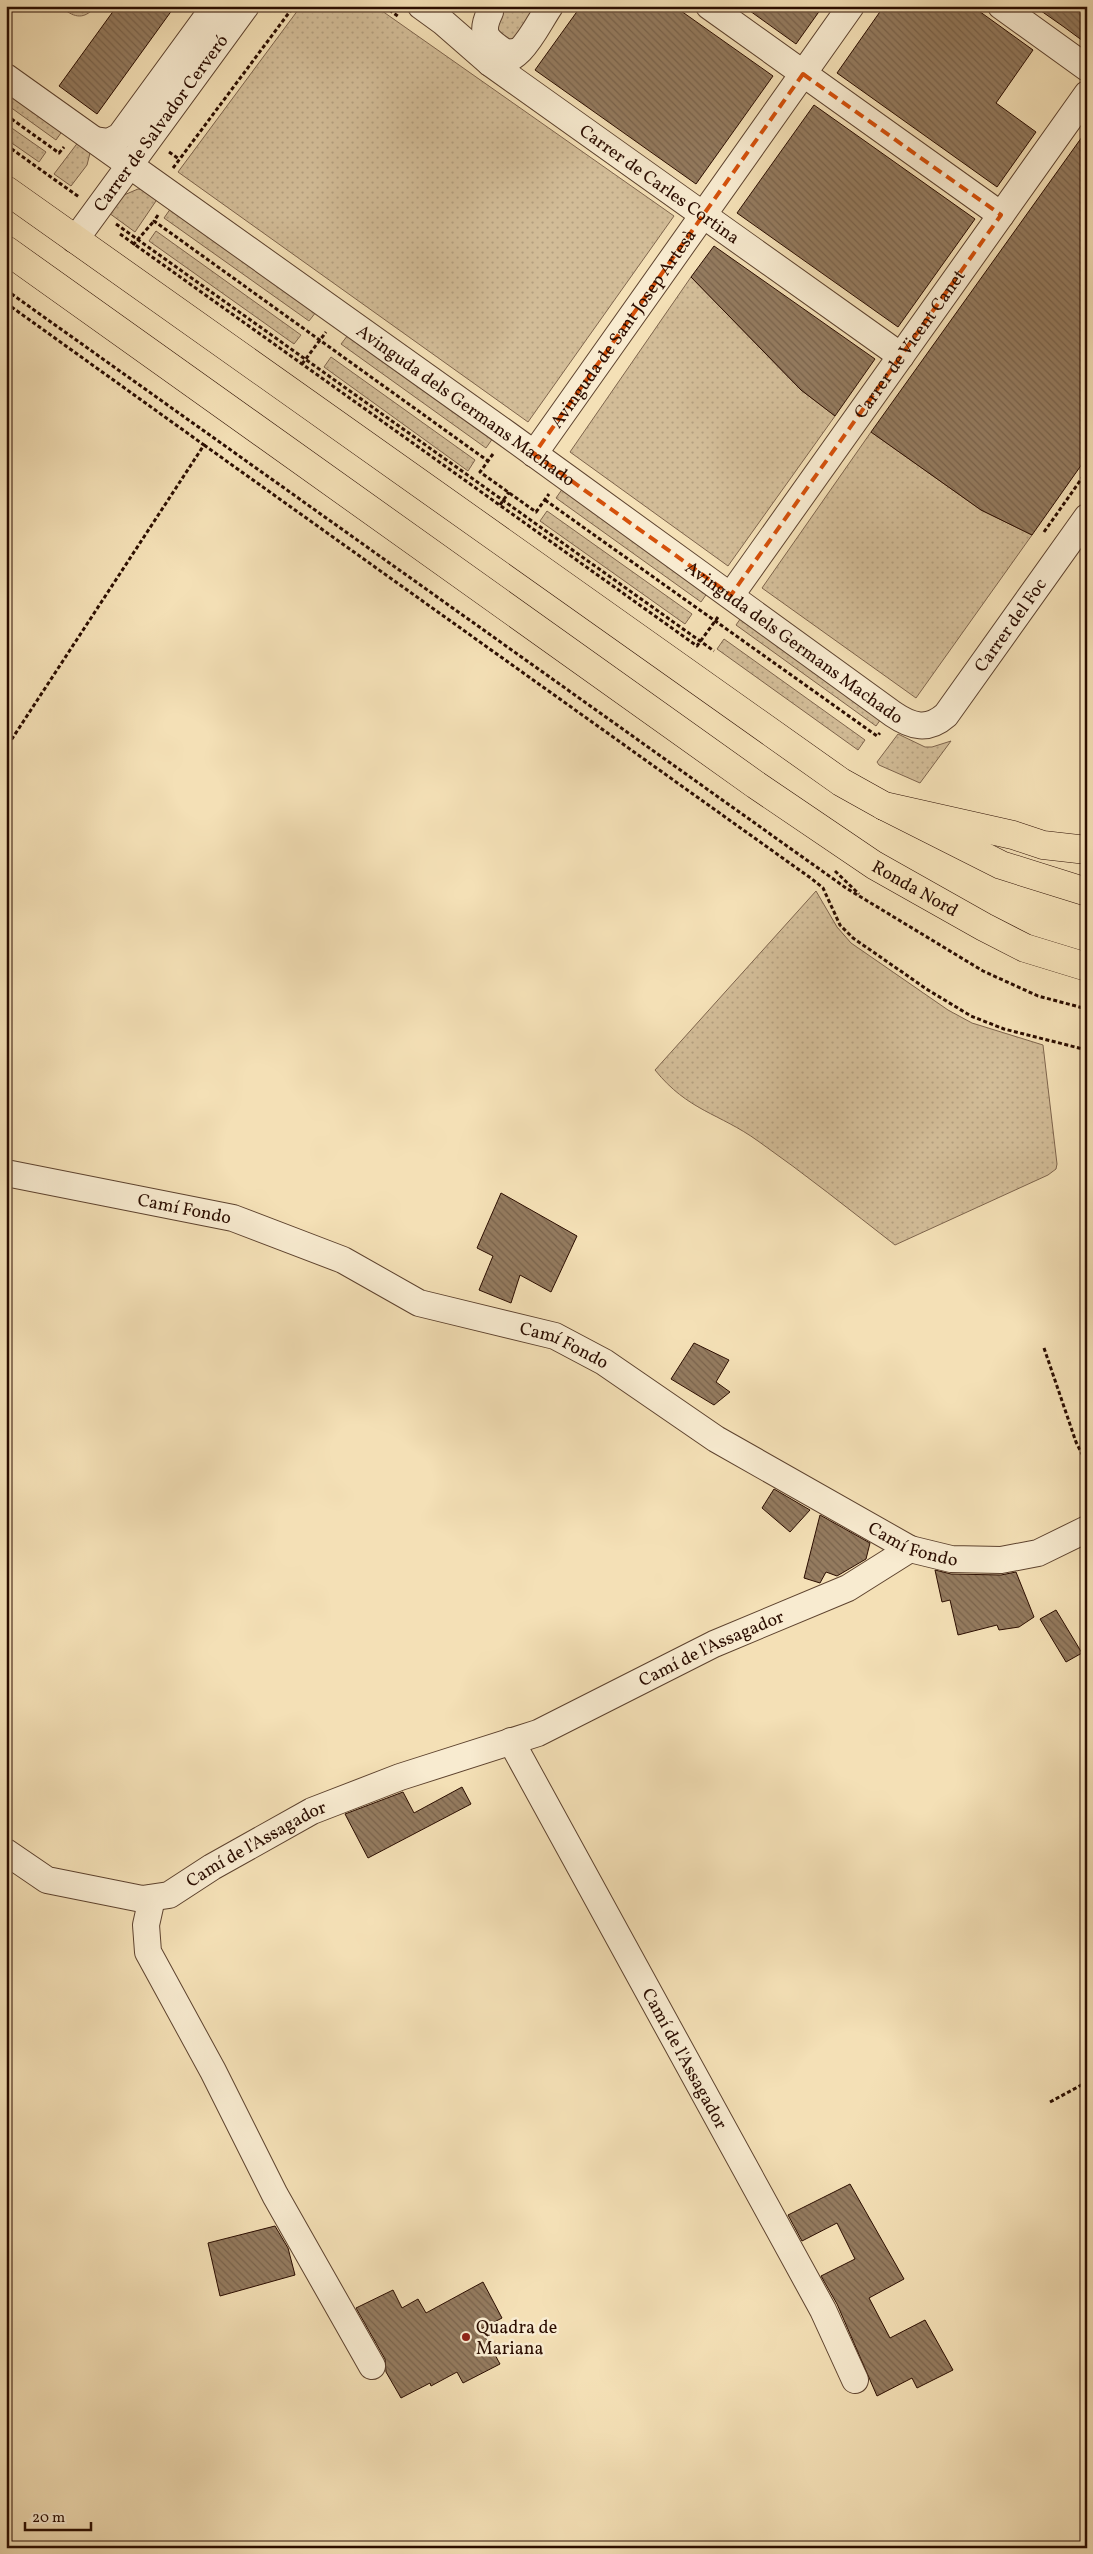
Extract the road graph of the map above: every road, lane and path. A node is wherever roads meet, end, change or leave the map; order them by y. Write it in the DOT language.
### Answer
graph roads {
  1 [pos="215,6"];
  2 [pos="246,6"];
  3 [pos="294,6"];
  4 [pos="384,6"];
  5 [pos="550,6"];
  6 [pos="709,6"];
  7 [pos="851,6"];
  8 [pos="1001,6"];
  9 [pos="492,9"];
  10 [pos="411,12"];
  11 [pos="443,22"];
  12 [pos="522,47"];
  13 [pos="490,63"];
  14 [pos="1087,68"];
  15 [pos="803,74"];
  16 [pos="6,77"];
  17 [pos="1087,94"];
  18 [pos="6,115"];
  19 [pos="68,140"];
  20 [pos="96,140"];
  21 [pos="6,145"];
  22 [pos="129,165"];
  23 [pos="6,190"];
  24 [pos="76,195"];
  25 [pos="172,196"];
  26 [pos="704,214"];
  27 [pos="1001,216"];
  28 [pos="154,221"];
  29 [pos="114,222"];
  30 [pos="124,229"];
  31 [pos="120,234"];
  32 [pos="117,238"];
  33 [pos="138,239"];
  34 [pos="75,240"];
  35 [pos="134,244"];
  36 [pos="131,249"];
  37 [pos="6,250"];
  38 [pos="6,290"];
  39 [pos="6,303"];
  40 [pos="326,331"];
  41 [pos="320,340"];
  42 [pos="901,356"];
  43 [pos="306,359"];
  44 [pos="302,364"];
  45 [pos="204,445"];
  46 [pos="497,449"];
  47 [pos="534,454"];
  48 [pos="488,461"];
  49 [pos="1087,471"];
  50 [pos="553,488"];
  51 [pos="509,492"];
  52 [pos="503,500"];
  53 [pos="545,500"];
  54 [pos="500,505"];
  55 [pos="1087,516"];
  56 [pos="1041,536"];
  57 [pos="726,604"];
  58 [pos="715,621"];
  59 [pos="700,641"];
  60 [pos="714,651"];
  61 [pos="893,714"];
  62 [pos="927,726"];
  63 [pos="6,748"];
  64 [pos="884,806"];
  65 [pos="1087,850"];
  66 [pos="1087,892"];
  67 [pos="1087,967"];
  68 [pos="1087,1010"];
  69 [pos="1087,1050"];
  70 [pos="6,1173"];
  71 [pos="1044,1348"];
  72 [pos="1087,1464"];
  73 [pos="1087,1529"];
  74 [pos="910,1549"];
  75 [pos="511,1741"];
  76 [pos="6,1852"];
  77 [pos="152,1898"];
  78 [pos="1087,2082"];
  79 [pos="1050,2102"];
  80 [pos="372,2366"];
  81 [pos="855,2380"];
  1 -- 20 [label="street, Carrer de Salvador Cerveró"];
  2 -- 22 [label="street, Carrer de Salvador Cerveró"];
  3 -- 25 [label="path"];
  4 -- 10 [label="path"];
  5 -- 12 [label="street"];
  6 -- 15 [label="street"];
  7 -- 15 [label="street, Avinguda de Sant Josep Artesà"];
  8 -- 14 [label="street"];
  9 -- 11 [label="street"];
  9 -- 12 [label="street"];
  10 -- 11 [label="street, Carrer de Carles Cortina"];
  11 -- 13 [label="street, Carrer de Carles Cortina"];
  12 -- 13 [label="street"];
  13 -- 26 [label="street, Carrer de Carles Cortina"];
  15 -- 26 [label="street, Avinguda de Sant Josep Artesà"];
  15 -- 27 [label="street"];
  16 -- 20 [label="street, Avinguda dels Germans Machado"];
  17 -- 27 [label="street, Carrer de Vicent Canet"];
  18 -- 19 [label="path"];
  20 -- 22 [label="street, Avinguda dels Germans Machado"];
  21 -- 24 [label="path"];
  22 -- 25 [label="street, Avinguda dels Germans Machado"];
  22 -- 34 [label="street, Carrer de Salvador Cerveró"];
  23 -- 34 [label="main road"];
  25 -- 28 [label="path"];
  25 -- 47 [label="street, Avinguda dels Germans Machado"];
  26 -- 42 [label="street, Carrer de Carles Cortina"];
  26 -- 47 [label="street, Avinguda de Sant Josep Artesà"];
  27 -- 42 [label="street, Carrer de Vicent Canet"];
  28 -- 33 [label="path"];
  28 -- 41 [label="path"];
  29 -- 30 [label="path"];
  30 -- 31 [label="path"];
  30 -- 33 [label="path"];
  31 -- 32 [label="path"];
  31 -- 35 [label="path"];
  33 -- 35 [label="path"];
  33 -- 43 [label="path"];
  34 -- 64 [label="main road"];
  35 -- 36 [label="path"];
  35 -- 44 [label="path"];
  37 -- 67 [label="main road, Ronda Nord"];
  38 -- 68 [label="path"];
  39 -- 45 [label="path"];
  40 -- 41 [label="path"];
  41 -- 43 [label="path"];
  41 -- 48 [label="path"];
  42 -- 57 [label="street, Carrer de Vicent Canet"];
  43 -- 44 [label="path"];
  43 -- 52 [label="path"];
  44 -- 54 [label="path"];
  45 -- 63 [label="path"];
  45 -- 69 [label="path"];
  46 -- 48 [label="path"];
  47 -- 57 [label="street, Avinguda dels Germans Machado"];
  48 -- 51 [label="path"];
  49 -- 56 [label="path"];
  50 -- 53 [label="path"];
  51 -- 52 [label="path"];
  51 -- 53 [label="path"];
  52 -- 54 [label="path"];
  52 -- 59 [label="path"];
  53 -- 58 [label="path"];
  54 -- 59 [label="path"];
  55 -- 62 [label="street, Carrer del Foc"];
  57 -- 58 [label="path"];
  57 -- 61 [label="street, Avinguda dels Germans Machado"];
  58 -- 59 [label="path"];
  58 -- 61 [label="path"];
  59 -- 60 [label="path"];
  61 -- 62 [label="street, Avinguda dels Germans Machado"];
  64 -- 65 [label="main road"];
  64 -- 66 [label="main road"];
  70 -- 74 [label="street, Camí Fondo"];
  71 -- 72 [label="path"];
  73 -- 74 [label="street, Camí Fondo"];
  74 -- 75 [label="street, Camí de l'Assagador"];
  75 -- 77 [label="street, Camí de l'Assagador"];
  75 -- 81 [label="street, Camí de l'Assagador"];
  76 -- 77 [label="street, Camí de l'Assagador"];
  77 -- 80 [label="street"];
  78 -- 79 [label="path"];
}
